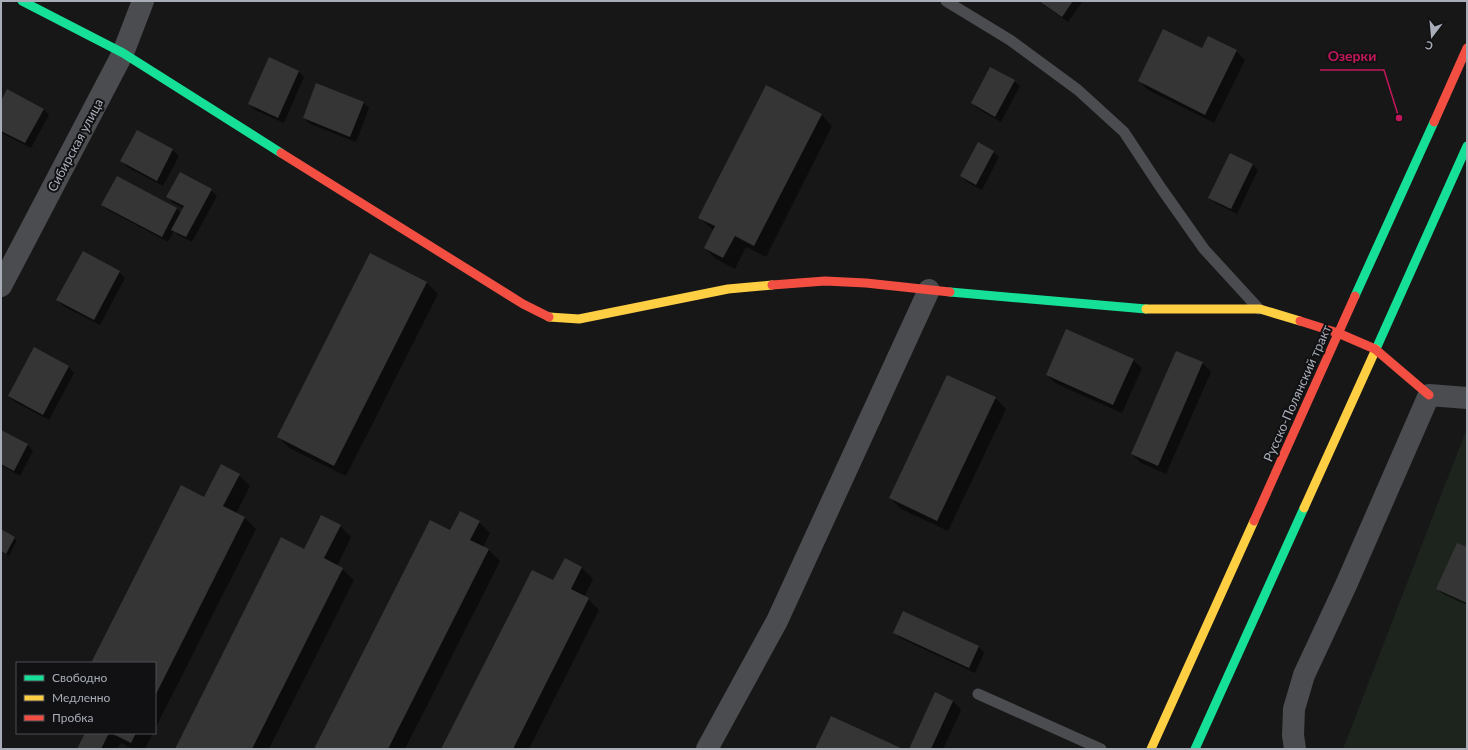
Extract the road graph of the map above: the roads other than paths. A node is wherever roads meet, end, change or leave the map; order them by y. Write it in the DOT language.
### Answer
graph roads {
  1 [pos="22,1"];
  2 [pos="143,1"];
  3 [pos="946,1"];
  4 [pos="1467,48"];
  5 [pos="123,53"];
  6 [pos="1467,146"];
  7 [pos="1,286"];
  8 [pos="929,290"];
  9 [pos="1260,309"];
  10 [pos="1338,333"];
  11 [pos="1375,349"];
  12 [pos="1428,395"];
  13 [pos="1467,398"];
  14 [pos="978,694"];
  15 [pos="707,749"];
  16 [pos="1101,749"];
  17 [pos="1151,749"];
  18 [pos="1194,749"];
  19 [pos="1295,749"];
  1 -- 5 [label="street"];
  2 -- 5 [label="street, Сибирская улица"];
  3 -- 9 [label="lane"];
  4 -- 10 [label="street, Русско-Полянский тракт"];
  5 -- 7 [label="street, Сибирская улица"];
  5 -- 8 [label="street"];
  6 -- 11 [label="street"];
  8 -- 9 [label="street"];
  8 -- 15 [label="street"];
  9 -- 10 [label="street"];
  10 -- 11 [label="street"];
  10 -- 17 [label="street, Русско-Полянский тракт"];
  11 -- 12 [label="street"];
  11 -- 18 [label="street"];
  12 -- 13 [label="street"];
  12 -- 19 [label="street"];
  14 -- 16 [label="lane"];
}
